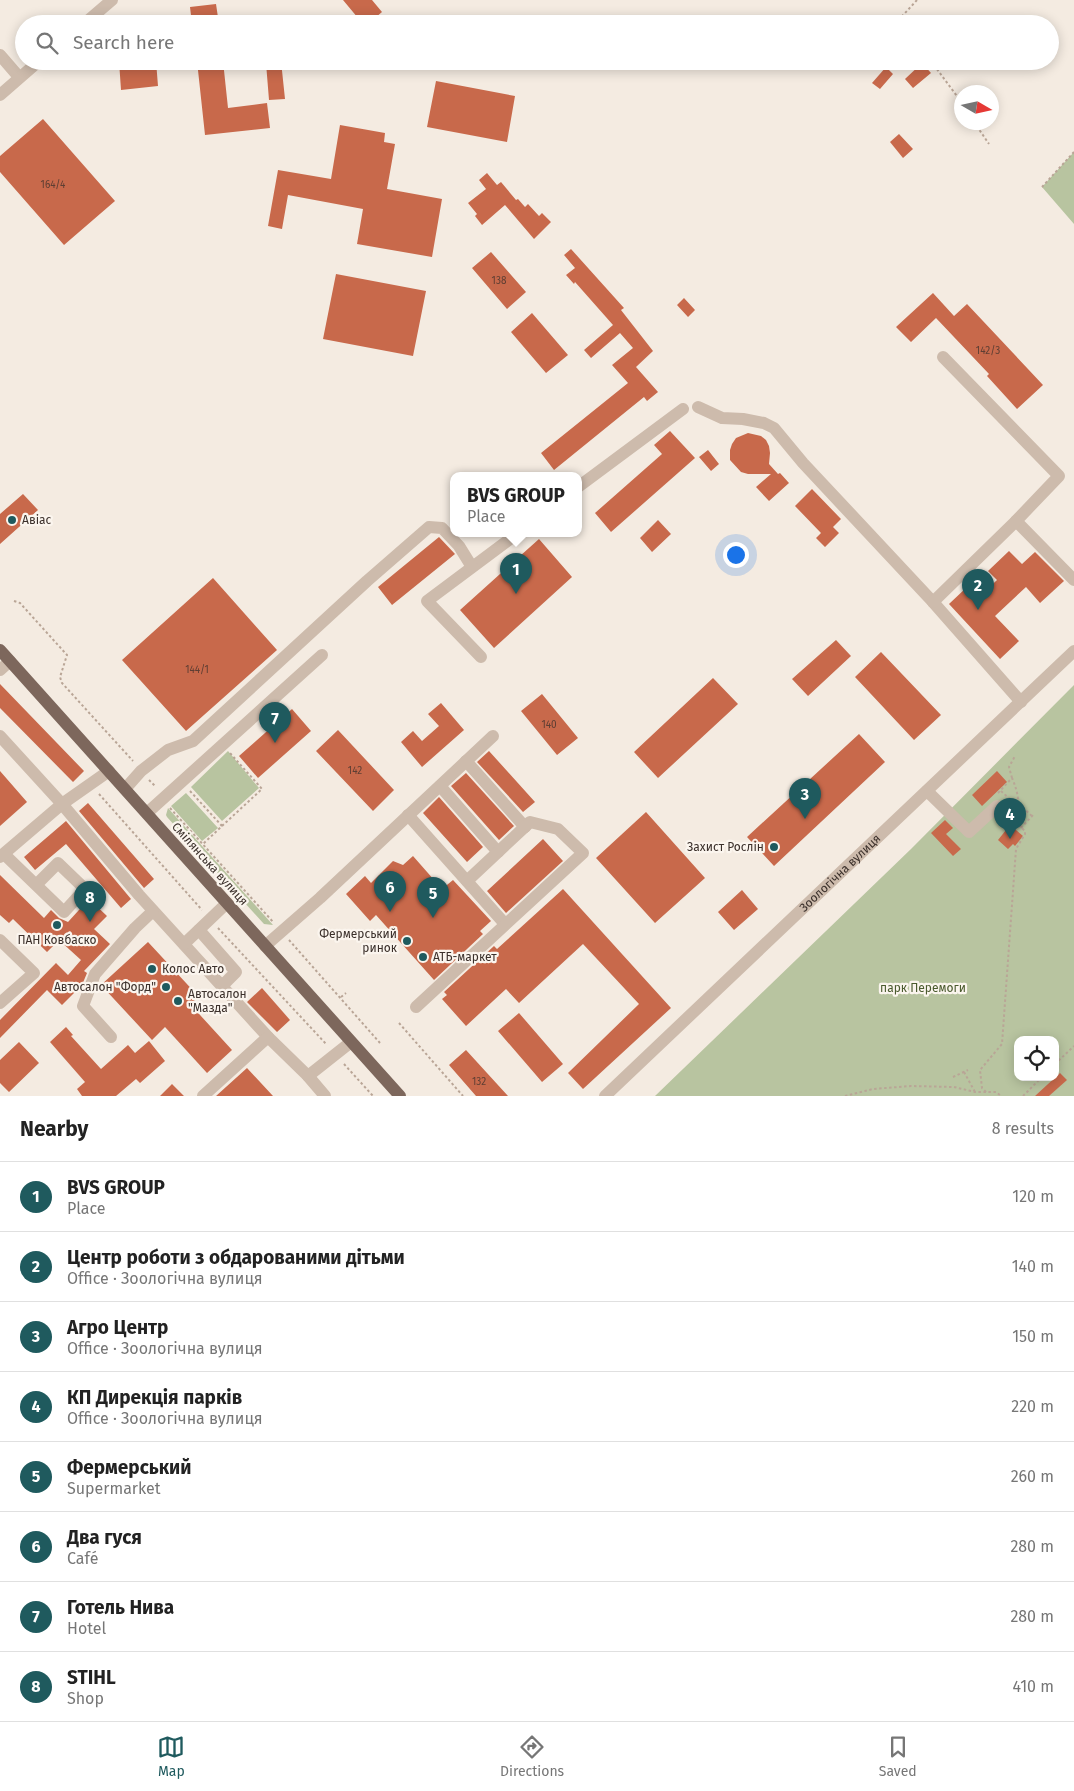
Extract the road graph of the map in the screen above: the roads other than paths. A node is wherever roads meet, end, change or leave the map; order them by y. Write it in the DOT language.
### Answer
graph roads {
  1 [pos="112,0"];
  2 [pos="94,15"];
  3 [pos="0,55"];
  4 [pos="28,70"];
  5 [pos="19,78"];
  6 [pos="0,95"];
  7 [pos="944,357"];
  8 [pos="698,407"];
  9 [pos="682,409"];
  10 [pos="582,484"];
  11 [pos="1016,521"];
  12 [pos="450,536"];
  13 [pos="450,537"];
  14 [pos="513,537"];
  15 [pos="472,567"];
  16 [pos="1074,580"];
  17 [pos="933,602"];
  18 [pos="0,650"];
  19 [pos="1074,651"];
  20 [pos="322,655"];
  21 [pos="481,657"];
  22 [pos="10,661"];
  23 [pos="0,670"];
  24 [pos="1021,702"];
  25 [pos="0,736"];
  26 [pos="493,736"];
  27 [pos="466,761"];
  28 [pos="109,771"];
  29 [pos="440,786"];
  30 [pos="125,789"];
  31 [pos="927,791"];
  32 [pos="62,804"];
  33 [pos="997,806"];
  34 [pos="147,813"];
  35 [pos="408,815"];
  36 [pos="525,826"];
  37 [pos="498,852"];
  38 [pos="2,856"];
  39 [pos="467,881"];
  40 [pos="36,885"];
  41 [pos="227,904"];
  42 [pos="153,911"];
  43 [pos="505,924"];
  44 [pos="199,930"];
  45 [pos="0,940"];
  46 [pos="184,944"];
  47 [pos="265,946"];
  48 [pos="222,986"];
  49 [pos="0,1003"];
  50 [pos="416,1007"];
  51 [pos="110,1037"];
  52 [pos="268,1037"];
  53 [pos="351,1042"];
  54 [pos="308,1076"];
  55 [pos="203,1096"];
  56 [pos="325,1096"];
  57 [pos="400,1096"];
  58 [pos="604,1096"];
  1 -- 2 [label="street"];
  3 -- 5 [label="street"];
  4 -- 5 [label="street"];
  5 -- 6 [label="street"];
  7 -- 11 [label="street"];
  8 -- 17 [label="street"];
  9 -- 10 [label="street"];
  11 -- 16 [label="street"];
  11 -- 17 [label="street"];
  12 -- 30 [label="street"];
  13 -- 15 [label="street"];
  14 -- 15 [label="street"];
  15 -- 21 [label="street"];
  17 -- 24 [label="street"];
  18 -- 22 [label="main road, Смілянська вулиця"];
  19 -- 24 [label="street, Зоологічна вулиця"];
  20 -- 34 [label="street"];
  22 -- 23 [label="street"];
  22 -- 28 [label="main road, Смілянська вулиця"];
  24 -- 31 [label="street, Зоологічна вулиця"];
  25 -- 32 [label="street"];
  26 -- 27 [label="street"];
  27 -- 29 [label="street"];
  27 -- 36 [label="street"];
  28 -- 30 [label="main road, Смілянська вулиця"];
  28 -- 32 [label="street"];
  29 -- 35 [label="street"];
  29 -- 37 [label="street"];
  30 -- 34 [label="main road, Смілянська вулиця"];
  31 -- 33 [label="street"];
  31 -- 58 [label="street, Зоологічна вулиця"];
  32 -- 38 [label="street"];
  32 -- 42 [label="street"];
  34 -- 41 [label="main road, Смілянська вулиця"];
  35 -- 39 [label="street"];
  35 -- 47 [label="street"];
  36 -- 37 [label="street"];
  36 -- 43 [label="street"];
  37 -- 39 [label="street"];
  38 -- 40 [label="street"];
  39 -- 43 [label="street"];
  41 -- 44 [label="street"];
  41 -- 47 [label="main road, Смілянська вулиця"];
  42 -- 46 [label="street"];
  42 -- 51 [label="street"];
  43 -- 50 [label="street"];
  44 -- 46 [label="street"];
  44 -- 48 [label="street"];
  45 -- 49 [label="street"];
  46 -- 48 [label="street"];
  47 -- 53 [label="main road, Смілянська вулиця"];
  48 -- 52 [label="street"];
  52 -- 54 [label="street"];
  52 -- 55 [label="street"];
  53 -- 54 [label="street"];
  53 -- 57 [label="main road, Смілянська вулиця"];
  54 -- 56 [label="street"];
}
